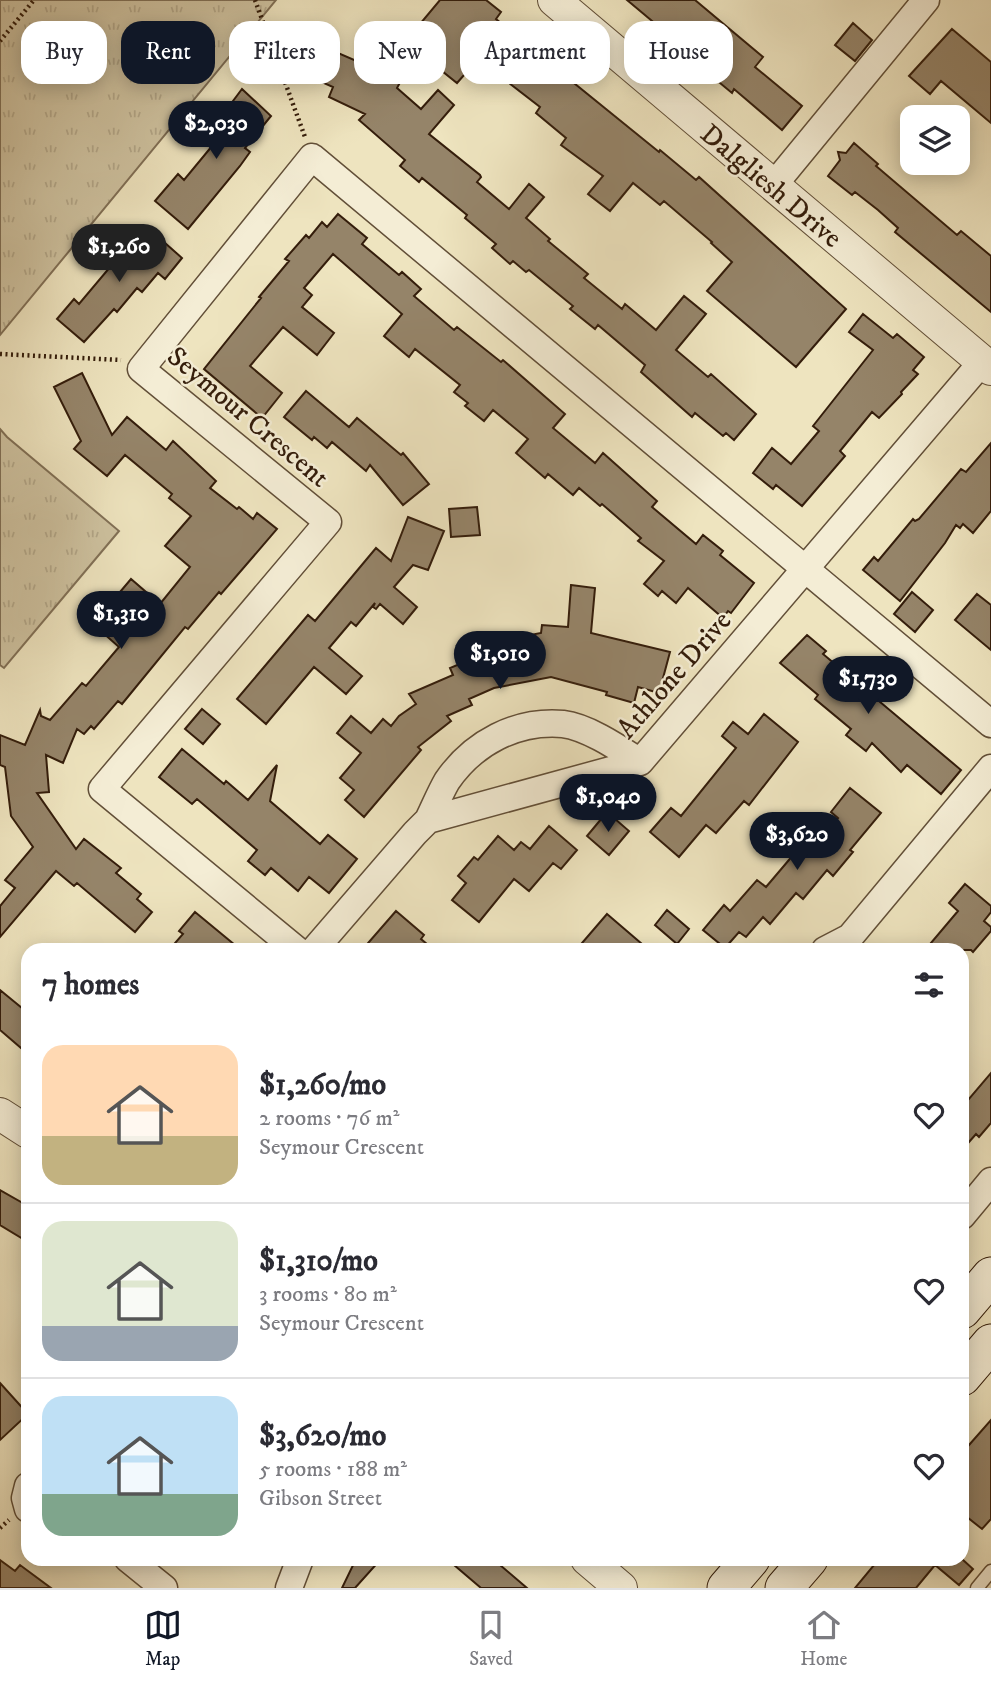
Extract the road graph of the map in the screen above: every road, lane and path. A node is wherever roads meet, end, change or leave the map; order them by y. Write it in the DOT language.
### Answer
graph roads {
  1 [pos="34,0"];
  2 [pos="255,0"];
  3 [pos="554,0"];
  4 [pos="926,0"];
  5 [pos="0,41"];
  6 [pos="312,157"];
  7 [pos="773,186"];
  8 [pos="0,354"];
  9 [pos="986,366"];
  10 [pos="141,369"];
  11 [pos="805,569"];
  12 [pos="991,724"];
  13 [pos="640,762"];
  14 [pos="991,768"];
  15 [pos="428,820"];
  16 [pos="289,943"];
  17 [pos="320,943"];
  18 [pos="838,943"];
  19 [pos="0,1114"];
  20 [pos="21,1128"];
  21 [pos="991,1181"];
  22 [pos="969,1208"];
  23 [pos="991,1276"];
  24 [pos="969,1302"];
  25 [pos="991,1343"];
  26 [pos="969,1369"];
  27 [pos="137,1566"];
  28 [pos="297,1566"];
  29 [pos="595,1566"];
  30 [pos="745,1566"];
  31 [pos="803,1566"];
  32 [pos="991,1571"];
  33 [pos="164,1588"];
  34 [pos="289,1588"];
  35 [pos="621,1588"];
  36 [pos="726,1588"];
  37 [pos="784,1588"];
  38 [pos="977,1588"];
  1 -- 5 [label="path"];
  2 -- 6 [label="path"];
  3 -- 7 [label="street, Dalgliesh Drive"];
  4 -- 7 [label="street"];
  6 -- 10 [label="street, Seymour Crescent"];
  6 -- 11 [label="street"];
  7 -- 9 [label="street, Dalgliesh Drive"];
  8 -- 10 [label="path"];
  9 -- 11 [label="street, Athlone Drive"];
  10 -- 16 [label="street, Seymour Crescent"];
  11 -- 12 [label="street"];
  11 -- 13 [label="street, Athlone Drive"];
  13 -- 15 [label="street, Athlone Drive"];
  13 -- 15 [label="street"];
  14 -- 18 [label="street"];
  15 -- 17 [label="street"];
  19 -- 20 [label="street"];
  21 -- 22 [label="street"];
  23 -- 24 [label="main road"];
  25 -- 26 [label="main road"];
  27 -- 33 [label="street"];
  28 -- 34 [label="street"];
  29 -- 35 [label="street"];
  30 -- 36 [label="main road"];
  31 -- 37 [label="main road"];
  32 -- 38 [label="lane"];
}
